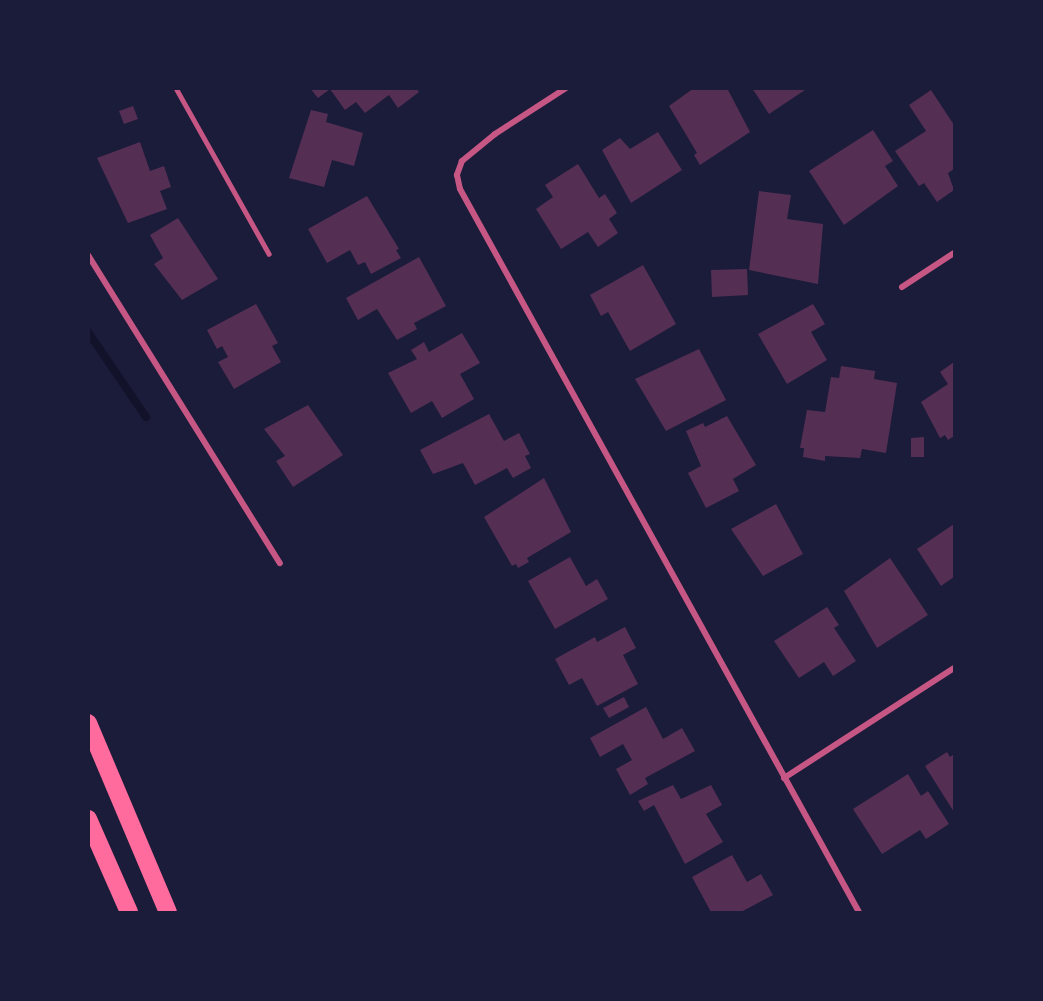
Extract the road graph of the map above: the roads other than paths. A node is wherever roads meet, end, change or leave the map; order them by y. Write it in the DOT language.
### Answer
graph roads {
  1 [pos="176,88"];
  2 [pos="566,88"];
  3 [pos="954,253"];
  4 [pos="269,254"];
  5 [pos="88,255"];
  6 [pos="902,287"];
  7 [pos="280,563"];
  8 [pos="954,668"];
  9 [pos="88,723"];
  10 [pos="784,778"];
  11 [pos="88,819"];
  12 [pos="129,912"];
  13 [pos="168,912"];
  14 [pos="859,912"];
  1 -- 4 [label="lane"];
  2 -- 10 [label="street"];
  3 -- 6 [label="street"];
  5 -- 7 [label="street"];
  8 -- 10 [label="street"];
  9 -- 13 [label="highway"];
  10 -- 14 [label="street"];
  11 -- 12 [label="highway"];
}
